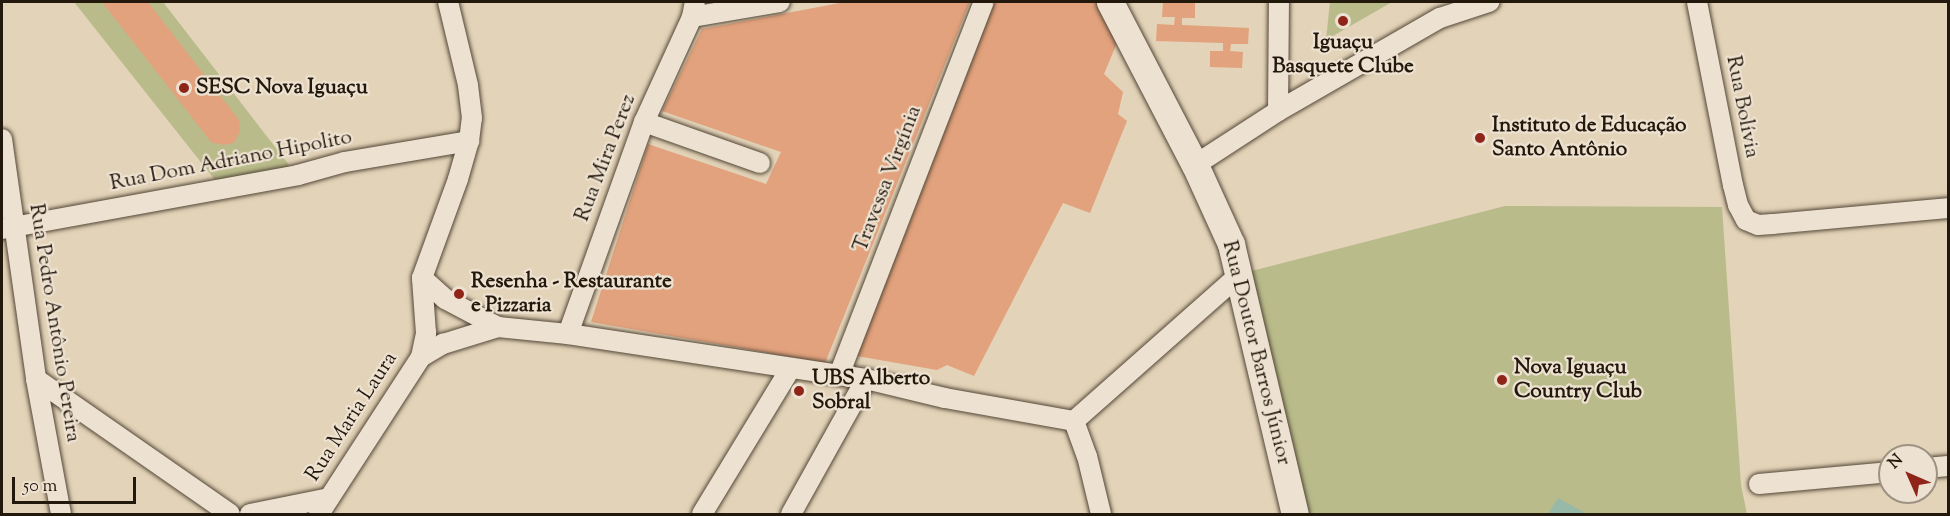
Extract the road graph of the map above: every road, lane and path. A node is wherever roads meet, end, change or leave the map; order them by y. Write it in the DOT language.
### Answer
graph roads {
  1 [pos="448,2"];
  2 [pos="780,2"];
  3 [pos="984,2"];
  4 [pos="1110,2"];
  5 [pos="1279,2"];
  6 [pos="1490,2"];
  7 [pos="1697,2"];
  8 [pos="694,9"];
  9 [pos="1440,10"];
  10 [pos="1278,111"];
  11 [pos="644,122"];
  12 [pos="2,139"];
  13 [pos="469,141"];
  14 [pos="760,163"];
  15 [pos="1195,165"];
  16 [pos="1948,208"];
  17 [pos="8,227"];
  18 [pos="1240,274"];
  19 [pos="422,278"];
  20 [pos="498,327"];
  21 [pos="568,334"];
  22 [pos="421,357"];
  23 [pos="790,369"];
  24 [pos="840,375"];
  25 [pos="36,379"];
  26 [pos="866,379"];
  27 [pos="1074,421"];
  28 [pos="1878,473"];
  29 [pos="1759,484"];
  30 [pos="801,496"];
  31 [pos="324,506"];
  32 [pos="61,514"];
  33 [pos="230,514"];
  34 [pos="250,514"];
  35 [pos="702,514"];
  36 [pos="791,514"];
  37 [pos="813,514"];
  38 [pos="1101,514"];
  39 [pos="1295,514"];
  1 -- 13 [label="street"];
  2 -- 8 [label="street"];
  3 -- 24 [label="street, Travessa Virgínia"];
  4 -- 15 [label="main road, Rua Doutor Barros Júnior"];
  5 -- 10 [label="street"];
  6 -- 9 [label="street"];
  7 -- 16 [label="street, Rua Bolívia"];
  8 -- 11 [label="street, Rua Mira Perez"];
  9 -- 10 [label="street"];
  10 -- 15 [label="street"];
  11 -- 14 [label="street"];
  11 -- 21 [label="street, Rua Mira Perez"];
  12 -- 17 [label="street, Rua Pedro Antônio Pereira"];
  13 -- 17 [label="street, Rua Dom Adriano Hipolito"];
  13 -- 19 [label="street"];
  15 -- 18 [label="main road, Rua Doutor Barros Júnior"];
  17 -- 25 [label="street, Rua Pedro Antônio Pereira"];
  18 -- 27 [label="street"];
  18 -- 39 [label="main road, Rua Doutor Barros Júnior"];
  19 -- 20 [label="street"];
  19 -- 22 [label="street"];
  20 -- 21 [label="street"];
  20 -- 22 [label="street, Rua Maria Laura"];
  21 -- 23 [label="street"];
  22 -- 31 [label="street, Rua Maria Laura"];
  23 -- 24 [label="street"];
  23 -- 35 [label="street"];
  24 -- 26 [label="street"];
  25 -- 32 [label="street, Rua Pedro Antônio Pereira"];
  25 -- 33 [label="street"];
  26 -- 27 [label="street"];
  26 -- 30 [label="street"];
  27 -- 38 [label="street"];
  28 -- 29 [label="street"];
  30 -- 36 [label="street"];
  30 -- 37 [label="street"];
  31 -- 34 [label="street"];
}
